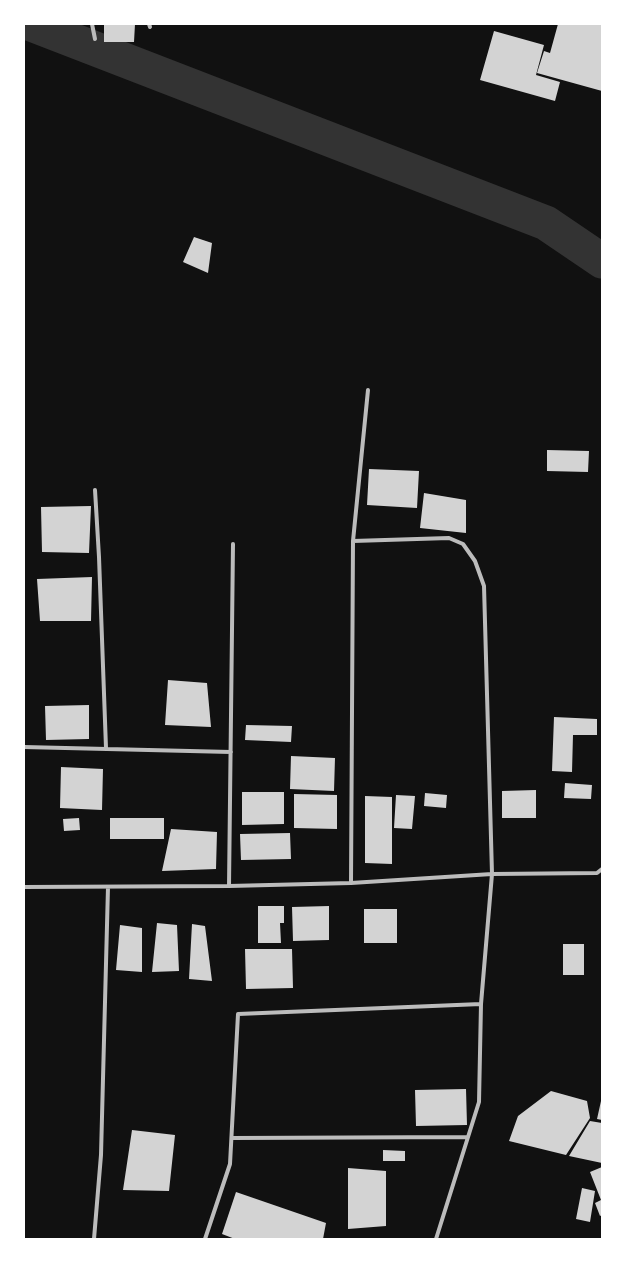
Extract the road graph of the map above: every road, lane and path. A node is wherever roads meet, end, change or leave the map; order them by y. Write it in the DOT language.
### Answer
graph roads {
  1 [pos="92,24"];
  2 [pos="95,39"];
  3 [pos="368,390"];
  4 [pos="95,490"];
  5 [pos="353,541"];
  6 [pos="233,544"];
  7 [pos="24,747"];
  8 [pos="106,748"];
  9 [pos="231,752"];
  10 [pos="602,868"];
  11 [pos="492,874"];
  12 [pos="351,883"];
  13 [pos="229,886"];
  14 [pos="24,887"];
  15 [pos="108,887"];
  16 [pos="481,1004"];
  17 [pos="468,1137"];
  18 [pos="232,1138"];
  19 [pos="94,1239"];
  20 [pos="205,1239"];
  21 [pos="436,1239"];
  1 -- 2 [label="street"];
  3 -- 5 [label="street"];
  4 -- 8 [label="street"];
  5 -- 11 [label="street"];
  5 -- 12 [label="street"];
  6 -- 9 [label="street"];
  7 -- 8 [label="street"];
  8 -- 9 [label="street"];
  9 -- 13 [label="street"];
  10 -- 11 [label="street"];
  11 -- 12 [label="street"];
  11 -- 16 [label="street"];
  12 -- 13 [label="street"];
  13 -- 15 [label="street"];
  14 -- 15 [label="street"];
  15 -- 19 [label="street"];
  16 -- 17 [label="street"];
  16 -- 18 [label="street"];
  17 -- 18 [label="street"];
  17 -- 21 [label="street"];
  18 -- 20 [label="street"];
}
